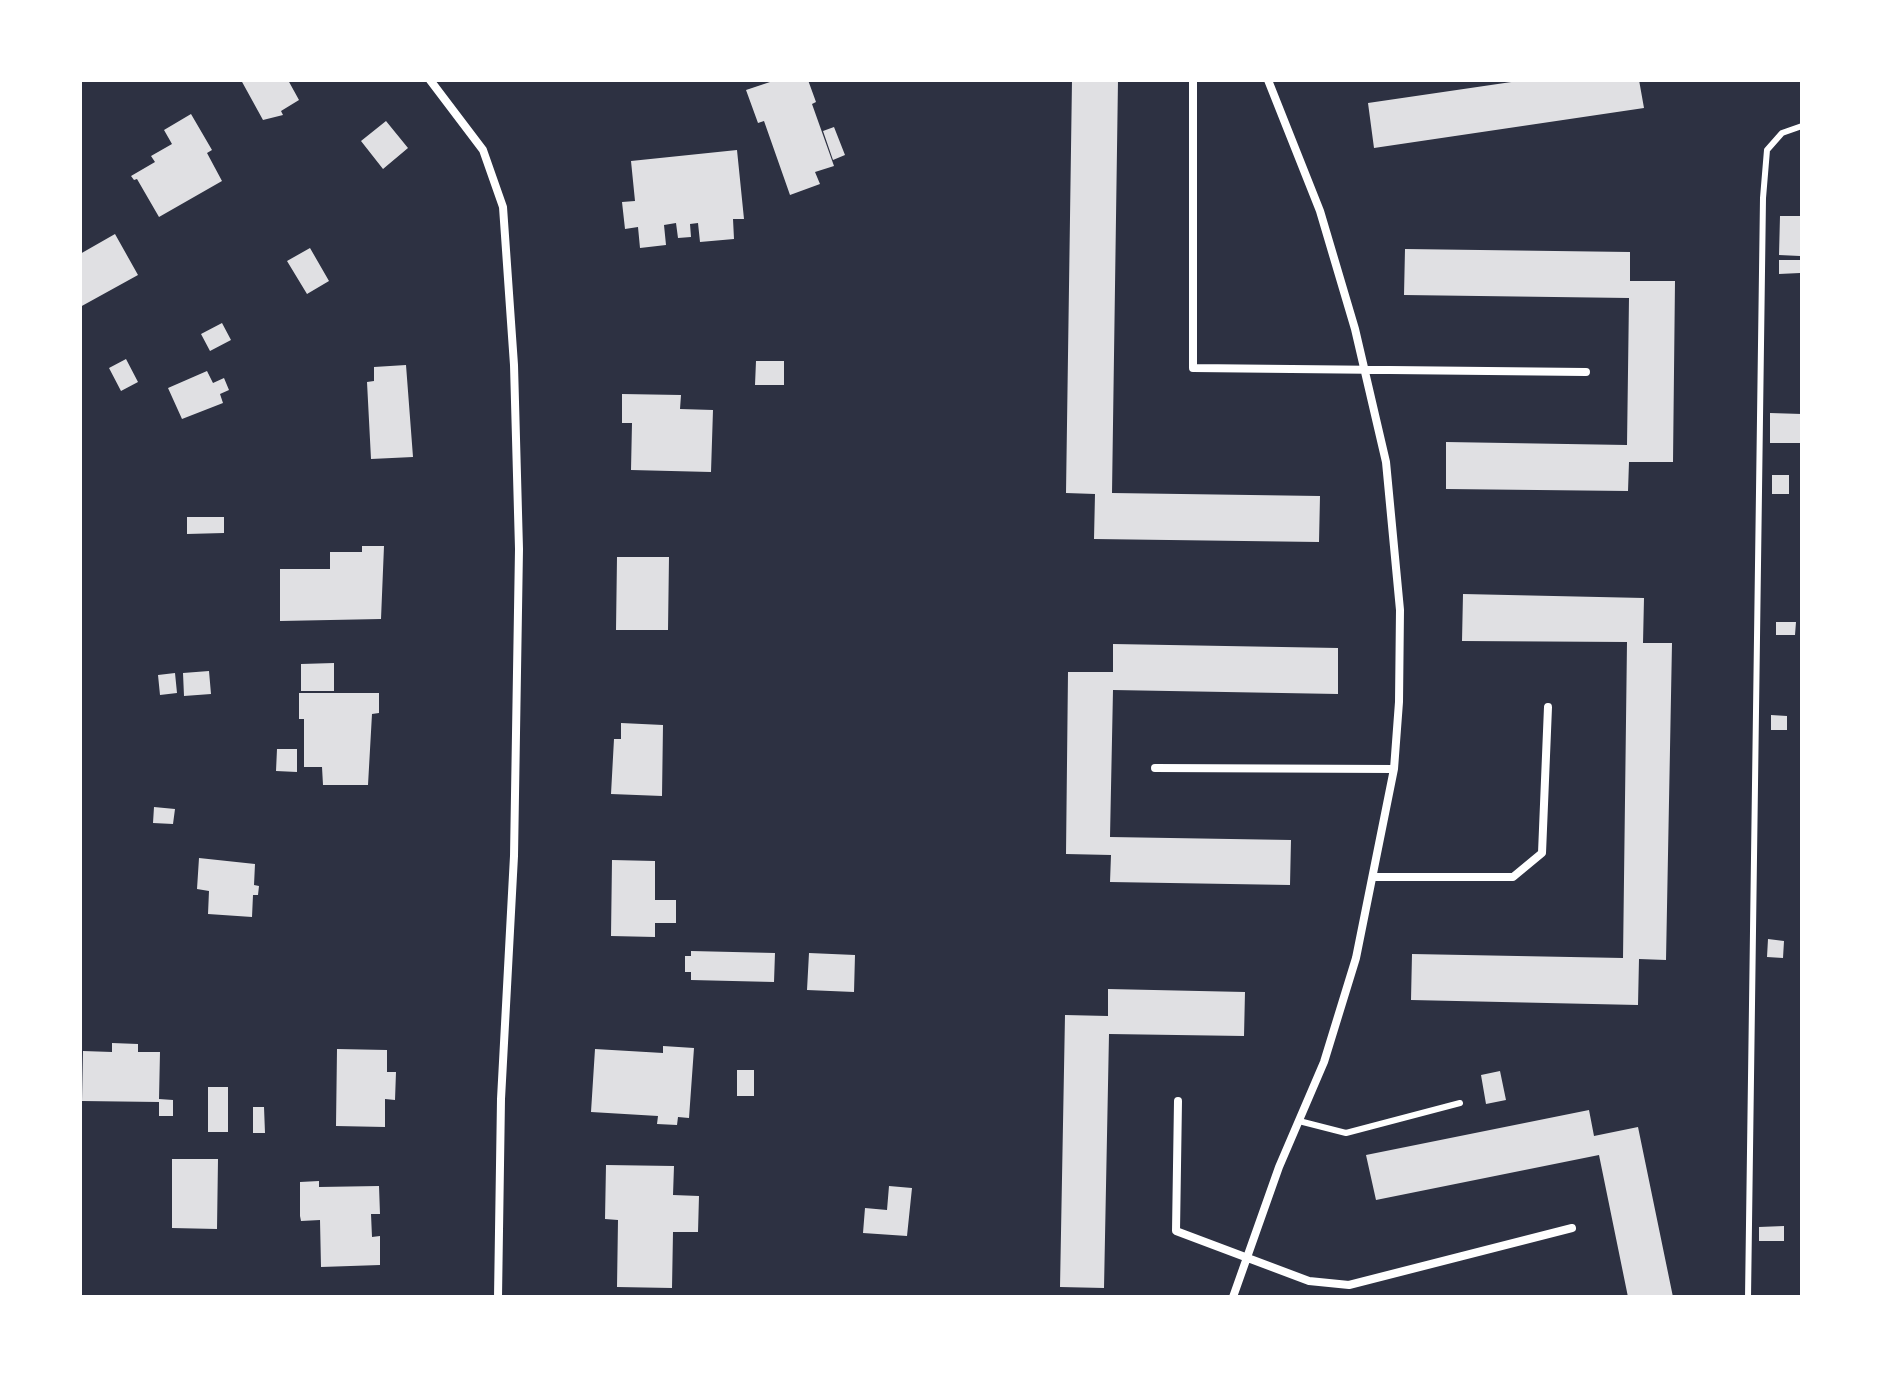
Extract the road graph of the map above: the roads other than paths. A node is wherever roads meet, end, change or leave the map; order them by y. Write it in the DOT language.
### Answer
graph roads {
  1 [pos="430,80"];
  2 [pos="1193,80"];
  3 [pos="1268,80"];
  4 [pos="1802,126"];
  5 [pos="1364,369"];
  6 [pos="1586,372"];
  7 [pos="1548,707"];
  8 [pos="1155,768"];
  9 [pos="1394,769"];
  10 [pos="1375,877"];
  11 [pos="1178,1101"];
  12 [pos="1460,1103"];
  13 [pos="1299,1121"];
  14 [pos="1572,1228"];
  15 [pos="1245,1260"];
  16 [pos="498,1297"];
  17 [pos="1233,1297"];
  18 [pos="1748,1297"];
  1 -- 16 [label="street"];
  2 -- 5 [label="street"];
  3 -- 5 [label="street"];
  4 -- 18 [label="lane"];
  5 -- 6 [label="street"];
  5 -- 9 [label="street"];
  7 -- 10 [label="street"];
  8 -- 9 [label="street"];
  9 -- 10 [label="street"];
  10 -- 13 [label="street"];
  11 -- 15 [label="street"];
  12 -- 13 [label="lane"];
  13 -- 15 [label="street"];
  14 -- 15 [label="street"];
  15 -- 17 [label="street"];
}
